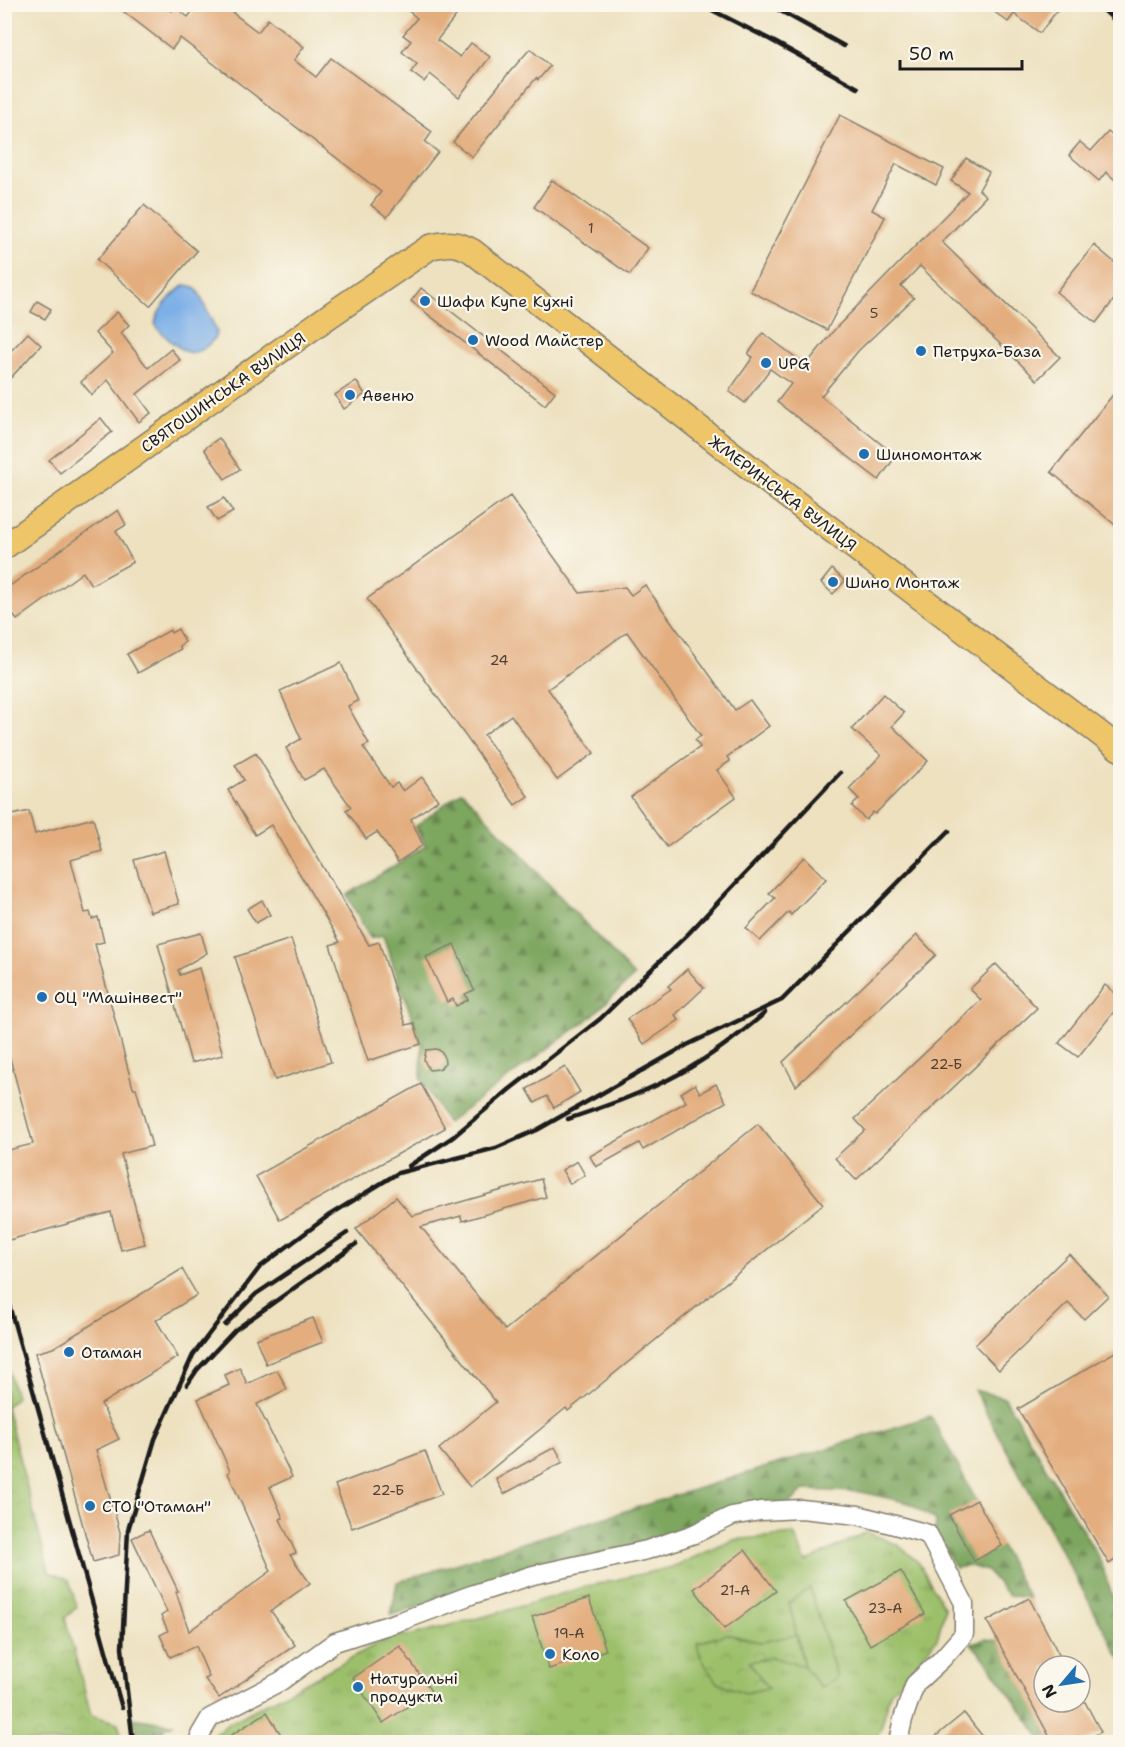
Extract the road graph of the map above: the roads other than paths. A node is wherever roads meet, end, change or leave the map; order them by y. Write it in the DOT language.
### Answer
graph roads {
  1 [pos="444,244"];
  2 [pos="4,547"];
  3 [pos="1120,749"];
  4 [pos="200,1743"];
  5 [pos="898,1743"];
  1 -- 2 [label="main road, СВЯТОШИНСЬКА ВУЛИЦЯ"];
  1 -- 3 [label="main road, ЖМЕРИНСЬКА ВУЛИЦЯ"];
  4 -- 5 [label="street"];
}
